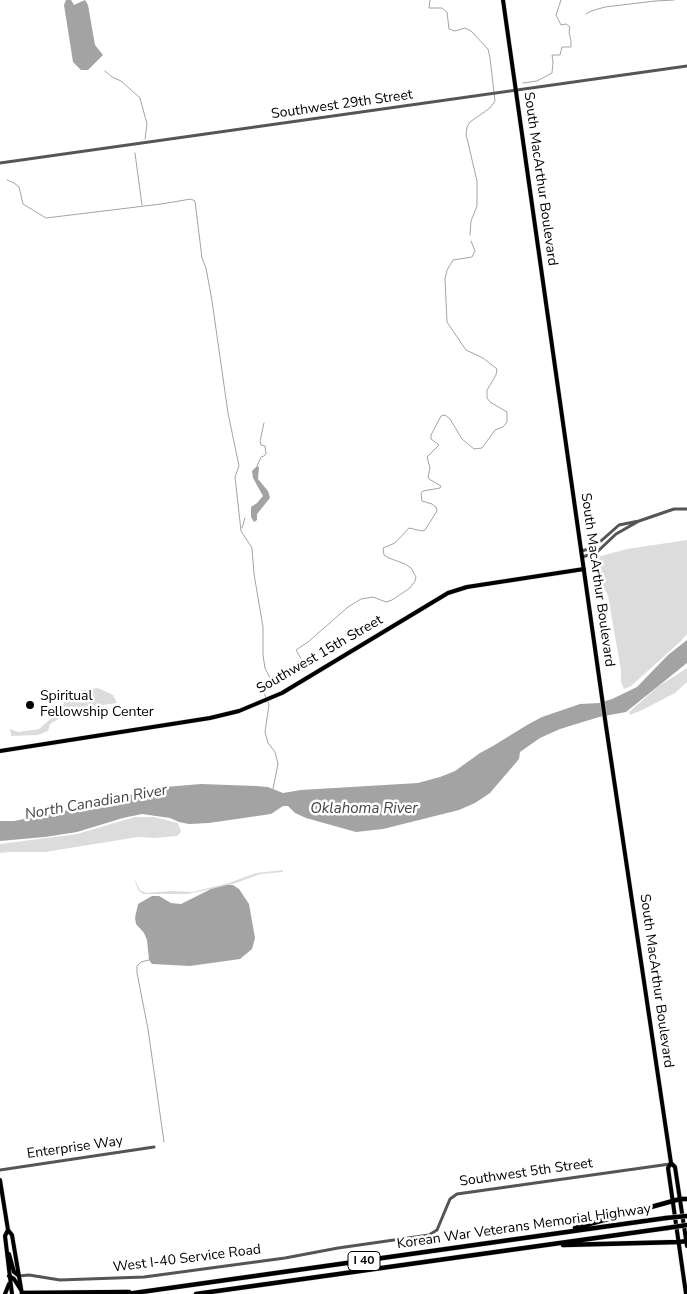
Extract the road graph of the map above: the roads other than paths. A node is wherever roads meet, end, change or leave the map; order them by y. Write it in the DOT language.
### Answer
graph roads {
  1 [pos="503,0"];
  2 [pos="687,66"];
  3 [pos="516,91"];
  4 [pos="0,163"];
  5 [pos="687,509"];
  6 [pos="639,521"];
  7 [pos="603,540"];
  8 [pos="607,544"];
  9 [pos="582,551"];
  10 [pos="582,557"];
  11 [pos="584,569"];
  12 [pos="0,751"];
  13 [pos="154,1148"];
  14 [pos="671,1163"];
  15 [pos="0,1170"];
  16 [pos="0,1180"];
  17 [pos="680,1199"];
  18 [pos="687,1199"];
  19 [pos="673,1202"];
  20 [pos="687,1216"];
  21 [pos="687,1226"];
  22 [pos="8,1230"];
  23 [pos="539,1236"];
  24 [pos="687,1241"];
  25 [pos="679,1242"];
  26 [pos="550,1244"];
  27 [pos="348,1246"];
  28 [pos="687,1246"];
  29 [pos="7,1250"];
  30 [pos="18,1268"];
  31 [pos="28,1275"];
  32 [pos="9,1276"];
  33 [pos="19,1276"];
  34 [pos="10,1282"];
  35 [pos="21,1292"];
  36 [pos="140,1292"];
  37 [pos="5,1294"];
  38 [pos="12,1294"];
  39 [pos="127,1294"];
  40 [pos="196,1294"];
  41 [pos="686,1294"];
  1 -- 3 [label="main road, South MacArthur Boulevard"];
  2 -- 3 [label="street, Southwest 29th Street"];
  3 -- 4 [label="street, Southwest 29th Street"];
  3 -- 9 [label="main road, South MacArthur Boulevard"];
  5 -- 6 [label="street"];
  6 -- 7 [label="street"];
  6 -- 8 [label="street"];
  7 -- 8 [label="street"];
  7 -- 9 [label="street"];
  8 -- 10 [label="street"];
  9 -- 10 [label="main road, South MacArthur Boulevard"];
  10 -- 11 [label="main road, South MacArthur Boulevard"];
  11 -- 12 [label="main road, Southwest 15th Street"];
  11 -- 14 [label="main road, South MacArthur Boulevard"];
  13 -- 15 [label="street, Enterprise Way"];
  14 -- 17 [label="main road, South MacArthur Boulevard"];
  14 -- 19 [label="main road, South MacArthur Boulevard"];
  14 -- 27 [label="street, Southwest 5th Street"];
  16 -- 22 [label="main road"];
  17 -- 18 [label="highway"];
  17 -- 19 [label="highway"];
  17 -- 24 [label="main road, South MacArthur Boulevard"];
  19 -- 23 [label="highway"];
  19 -- 25 [label="main road, South MacArthur Boulevard"];
  20 -- 23 [label="highway, Korean War Veterans Memorial Highway / I 40, bridge"];
  21 -- 26 [label="highway, Korean War Veterans Memorial Highway / I 40, bridge"];
  22 -- 29 [label="main road"];
  22 -- 30 [label="main road"];
  23 -- 36 [label="highway, Korean War Veterans Memorial Highway / I 40"];
  24 -- 25 [label="highway"];
  24 -- 28 [label="main road, South MacArthur Boulevard"];
  25 -- 26 [label="highway"];
  25 -- 41 [label="main road, South MacArthur Boulevard"];
  26 -- 40 [label="highway, Korean War Veterans Memorial Highway / I 40"];
  27 -- 31 [label="street, West I-40 Service Road"];
  29 -- 32 [label="main road"];
  29 -- 33 [label="main road"];
  30 -- 31 [label="street, West I-40 Service Road"];
  30 -- 33 [label="main road"];
  31 -- 33 [label="street, West I-40 Service Road"];
  32 -- 34 [label="main road"];
  32 -- 35 [label="main road"];
  33 -- 35 [label="main road"];
  34 -- 37 [label="main road"];
  34 -- 38 [label="main road"];
  35 -- 36 [label="highway"];
  35 -- 38 [label="main road"];
  36 -- 39 [label="highway, Korean War Veterans Memorial Highway / I 40"];
}
